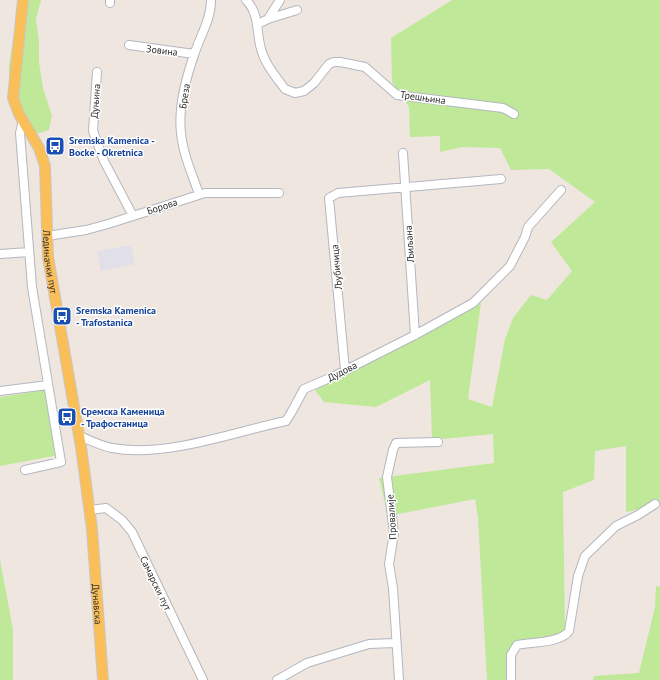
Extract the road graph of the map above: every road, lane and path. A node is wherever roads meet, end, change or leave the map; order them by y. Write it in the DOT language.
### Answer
graph roads {
  1 [pos="23,0"];
  2 [pos="211,0"];
  3 [pos="246,0"];
  4 [pos="280,0"];
  5 [pos="297,10"];
  6 [pos="268,18"];
  7 [pos="258,24"];
  8 [pos="129,46"];
  9 [pos="194,54"];
  10 [pos="97,72"];
  11 [pos="514,114"];
  12 [pos="23,120"];
  13 [pos="403,153"];
  14 [pos="501,179"];
  15 [pos="405,188"];
  16 [pos="561,190"];
  17 [pos="279,193"];
  18 [pos="199,194"];
  19 [pos="133,216"];
  20 [pos="47,236"];
  21 [pos="29,252"];
  22 [pos="0,254"];
  23 [pos="415,335"];
  24 [pos="345,370"];
  25 [pos="48,385"];
  26 [pos="0,391"];
  27 [pos="78,435"];
  28 [pos="438,442"];
  29 [pos="25,470"];
  30 [pos="655,504"];
  31 [pos="90,510"];
  32 [pos="92,529"];
  33 [pos="395,643"];
  34 [pos="103,680"];
  35 [pos="204,680"];
  36 [pos="277,680"];
  37 [pos="399,680"];
  38 [pos="511,680"];
  1 -- 12 [label="main road, Лединачки пут"];
  2 -- 9 [label="street, Бреза"];
  3 -- 7 [label="street, Трешњина"];
  4 -- 6 [label="street"];
  5 -- 6 [label="street"];
  6 -- 7 [label="street"];
  7 -- 11 [label="street, Трешњина"];
  8 -- 9 [label="street, Зовина"];
  9 -- 18 [label="street, Бреза"];
  10 -- 19 [label="street, Дуњина"];
  12 -- 20 [label="main road, Лединачки пут"];
  12 -- 21 [label="street"];
  13 -- 15 [label="street, Љиљана"];
  14 -- 15 [label="street"];
  15 -- 23 [label="street, Љиљана"];
  15 -- 24 [label="street, Љубичица"];
  16 -- 23 [label="street, Дудова"];
  17 -- 18 [label="street, Борова"];
  18 -- 19 [label="street, Борова"];
  19 -- 20 [label="street, Борова"];
  20 -- 27 [label="main road, Лединачки пут"];
  21 -- 22 [label="street"];
  21 -- 25 [label="street"];
  23 -- 24 [label="street, Дудова"];
  24 -- 27 [label="street, Дудова"];
  25 -- 26 [label="street"];
  25 -- 29 [label="street"];
  27 -- 31 [label="main road, Лединачки пут"];
  28 -- 33 [label="street, Провалије"];
  30 -- 38 [label="street"];
  31 -- 32 [label="main road, Лединачки пут"];
  31 -- 35 [label="street, Самарски пут"];
  32 -- 34 [label="main road, Дунавска"];
  33 -- 36 [label="street"];
  33 -- 37 [label="street, Провалије"];
}
